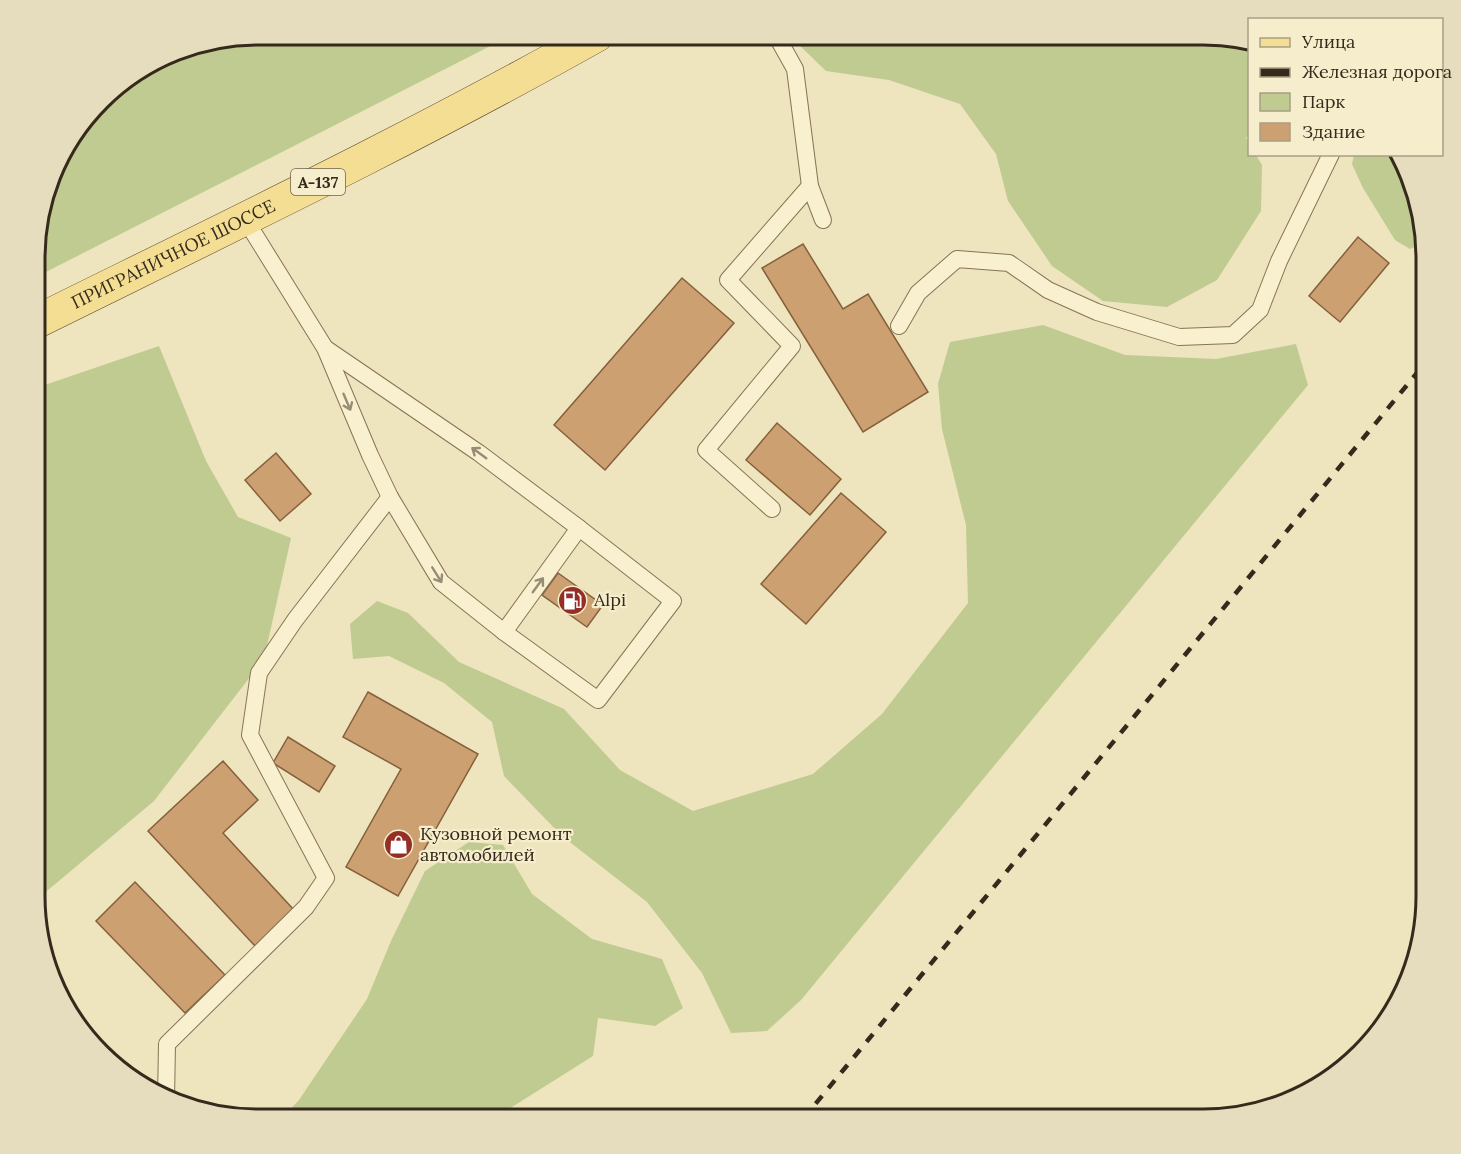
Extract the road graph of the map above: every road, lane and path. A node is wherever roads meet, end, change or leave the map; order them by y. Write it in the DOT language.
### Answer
graph roads {
  1 [pos="579,45"];
  2 [pos="782,45"];
  3 [pos="1330,156"];
  4 [pos="810,186"];
  5 [pos="245,219"];
  6 [pos="823,220"];
  7 [pos="45,318"];
  8 [pos="899,326"];
  9 [pos="325,348"];
  10 [pos="390,497"];
  11 [pos="772,510"];
  12 [pos="579,528"];
  13 [pos="504,632"];
  14 [pos="166,1088"];
  1 -- 5 [label="main road, ПРИГРАНИЧНОЕ ШОССЕ / А-137"];
  2 -- 4 [label="lane"];
  3 -- 8 [label="lane"];
  4 -- 6 [label="lane"];
  4 -- 11 [label="lane"];
  5 -- 7 [label="main road, ПРИГРАНИЧНОЕ ШОССЕ / А-137"];
  5 -- 9 [label="lane"];
  9 -- 10 [label="lane, one-way"];
  12 -- 9 [label="lane, one-way"];
  10 -- 13 [label="lane, one-way"];
  10 -- 14 [label="lane"];
  13 -- 12 [label="lane, one-way"];
  12 -- 13 [label="lane"];
}
